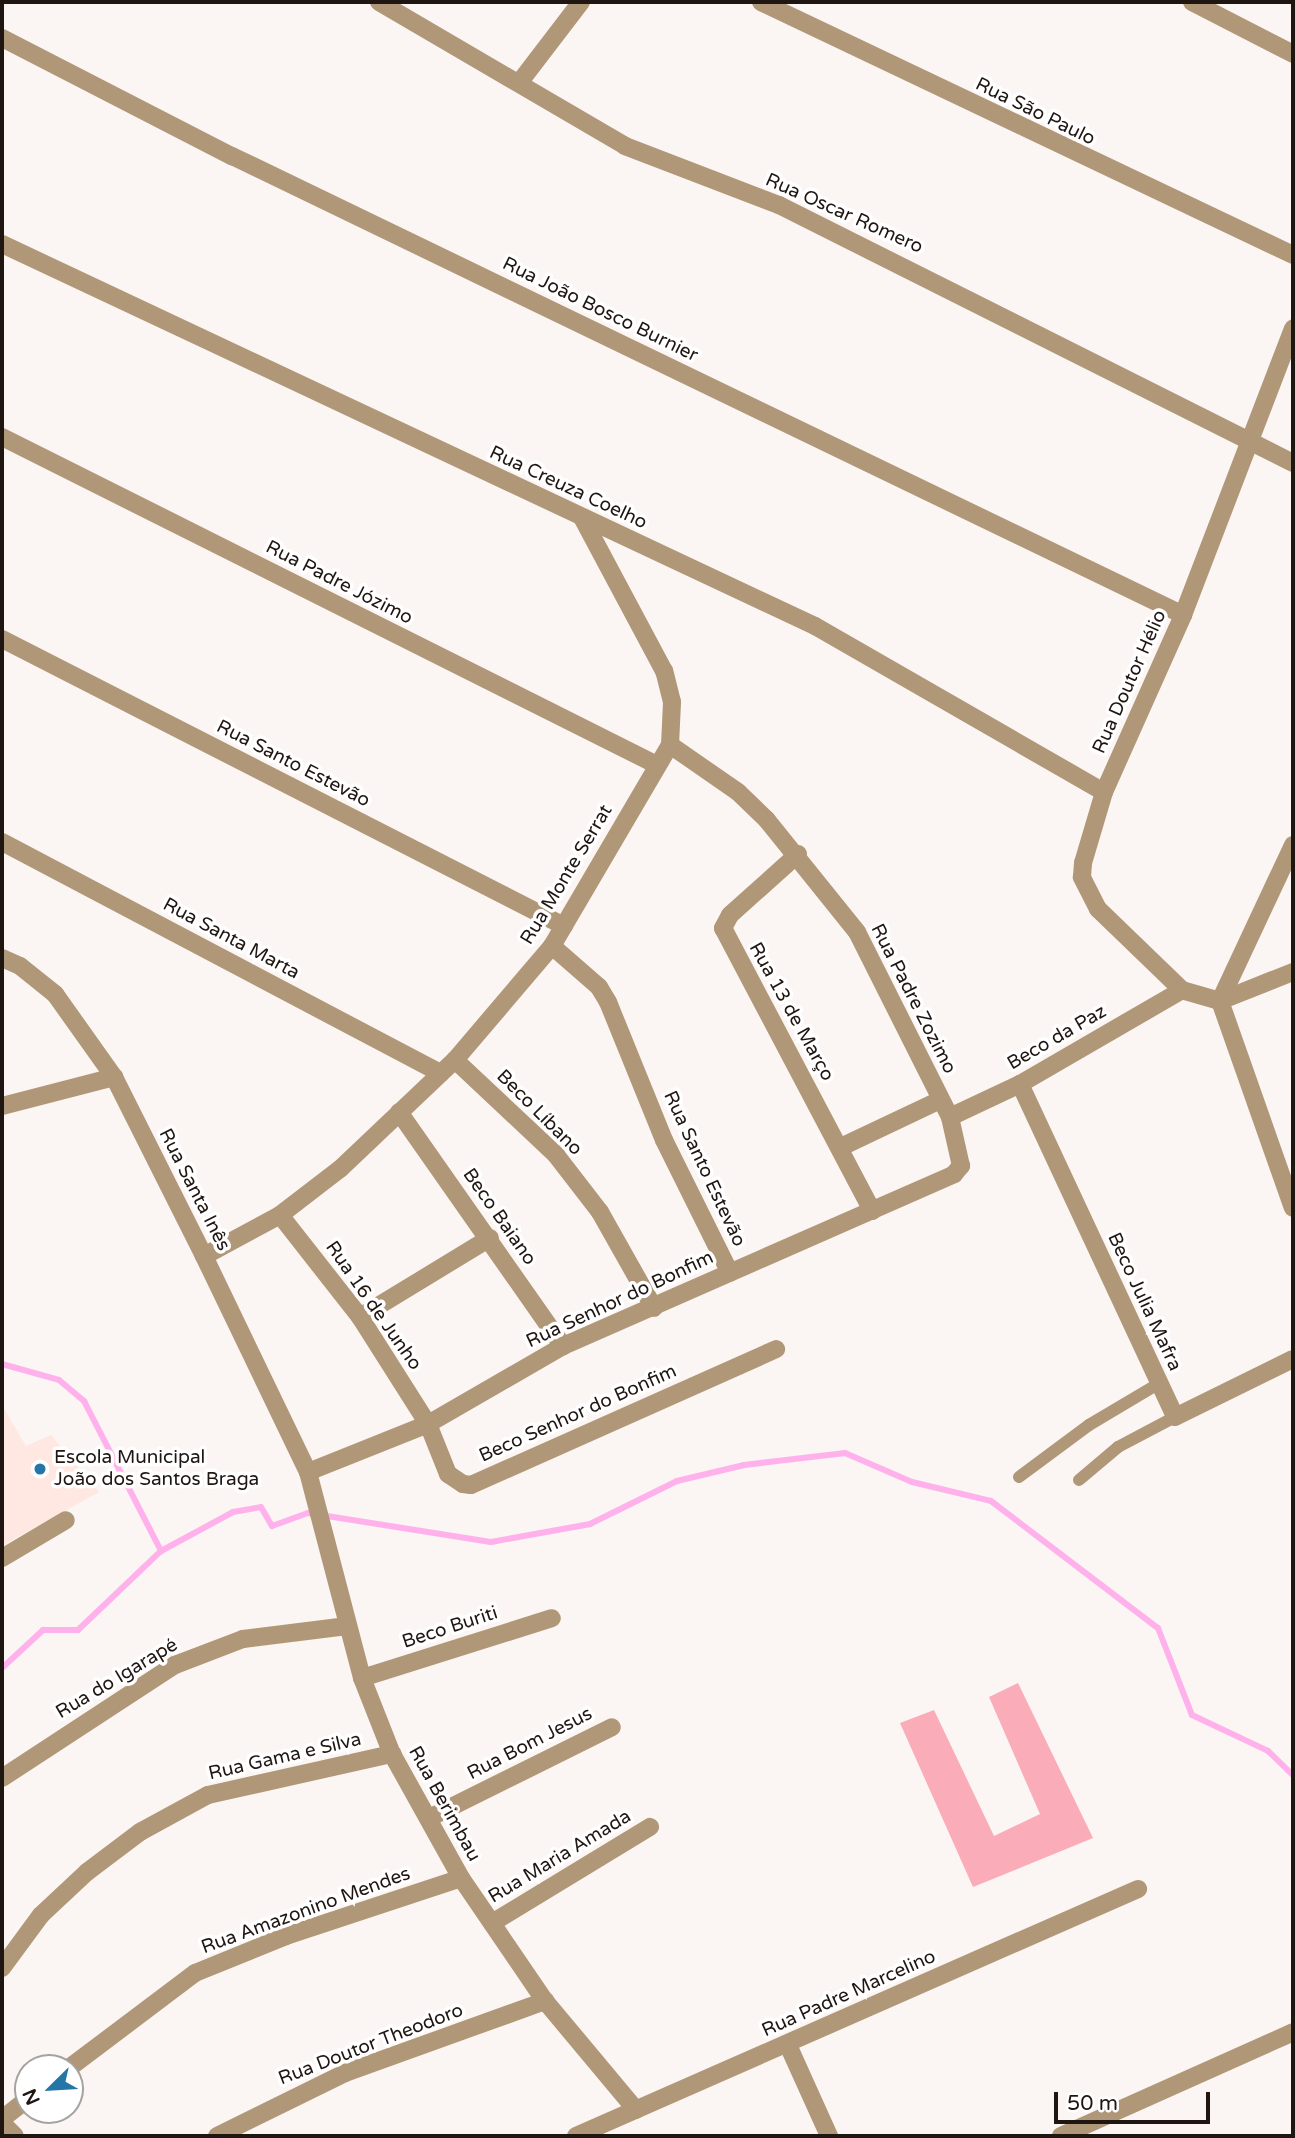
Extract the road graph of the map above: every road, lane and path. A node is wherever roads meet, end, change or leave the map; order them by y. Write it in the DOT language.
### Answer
graph roads {
  1 [pos="379,2"];
  2 [pos="582,2"];
  3 [pos="761,2"];
  4 [pos="1192,2"];
  5 [pos="2,38"];
  6 [pos="1293,54"];
  7 [pos="519,83"];
  8 [pos="2,244"];
  9 [pos="1293,255"];
  10 [pos="1293,328"];
  11 [pos="2,437"];
  12 [pos="1252,444"];
  13 [pos="1293,463"];
  14 [pos="583,519"];
  15 [pos="1183,615"];
  16 [pos="2,639"];
  17 [pos="670,745"];
  18 [pos="657,765"];
  19 [pos="1104,792"];
  20 [pos="2,842"];
  21 [pos="1293,845"];
  22 [pos="798,854"];
  23 [pos="564,926"];
  24 [pos="552,946"];
  25 [pos="2,958"];
  26 [pos="1293,972"];
  27 [pos="1182,990"];
  28 [pos="1220,1001"];
  29 [pos="455,1060"];
  30 [pos="441,1073"];
  31 [pos="114,1077"];
  32 [pos="1020,1084"];
  33 [pos="940,1100"];
  34 [pos="2,1106"];
  35 [pos="399,1112"];
  36 [pos="950,1117"];
  37 [pos="841,1147"];
  38 [pos="954,1174"];
  39 [pos="1292,1201"];
  40 [pos="873,1211"];
  41 [pos="280,1214"];
  42 [pos="490,1238"];
  43 [pos="204,1256"];
  44 [pos="730,1273"];
  45 [pos="654,1308"];
  46 [pos="360,1317"];
  47 [pos="563,1346"];
  48 [pos="776,1349"];
  49 [pos="1293,1359"];
  50 [pos="1158,1384"];
  51 [pos="1175,1417"];
  52 [pos="428,1423"];
  53 [pos="308,1472"];
  54 [pos="1019,1477"];
  55 [pos="1079,1480"];
  56 [pos="65,1520"];
  57 [pos="2,1558"];
  58 [pos="552,1618"];
  59 [pos="346,1626"];
  60 [pos="362,1678"];
  61 [pos="612,1727"];
  62 [pos="392,1754"];
  63 [pos="2,1778"];
  64 [pos="429,1818"];
  65 [pos="650,1827"];
  66 [pos="461,1878"];
  67 [pos="1138,1889"];
  68 [pos="492,1923"];
  69 [pos="2,1968"];
  70 [pos="545,2001"];
  71 [pos="1293,2032"];
  72 [pos="788,2045"];
  73 [pos="84,2057"];
  74 [pos="636,2110"];
  75 [pos="2,2121"];
  76 [pos="15,2136"];
  77 [pos="217,2136"];
  78 [pos="576,2136"];
  79 [pos="829,2136"];
  80 [pos="1061,2136"];
  1 -- 7 [label="street, Rua Oscar Romero"];
  2 -- 7 [label="street"];
  3 -- 9 [label="street, Rua São Paulo"];
  4 -- 6 [label="street"];
  5 -- 15 [label="street, Rua João Bosco Burnier"];
  7 -- 12 [label="street, Rua Oscar Romero"];
  8 -- 14 [label="street, Rua Creuza Coelho"];
  10 -- 12 [label="street, Rua Doutor Hélio"];
  11 -- 18 [label="street, Rua Padre Józimo"];
  12 -- 13 [label="street, Rua Oscar Romero"];
  12 -- 15 [label="street, Rua Doutor Hélio"];
  14 -- 17 [label="street"];
  14 -- 19 [label="street, Rua Creuza Coelho"];
  15 -- 19 [label="street, Rua Doutor Hélio"];
  16 -- 23 [label="street, Rua Santo Estevão"];
  17 -- 18 [label="street, Rua Monte Serrat"];
  17 -- 22 [label="street, Rua Padre Zozimo"];
  18 -- 23 [label="street, Rua Monte Serrat"];
  19 -- 27 [label="street, Rua Doutor Hélio"];
  20 -- 30 [label="street, Rua Santa Marta"];
  21 -- 28 [label="street"];
  22 -- 33 [label="street, Rua Padre Zozimo"];
  22 -- 37 [label="street, Rua 13 de Março"];
  23 -- 24 [label="street, Rua Monte Serrat"];
  24 -- 29 [label="street, Rua Monte Serrat"];
  24 -- 44 [label="street, Rua Santo Estevão"];
  25 -- 31 [label="street, Rua Santa Inês"];
  26 -- 28 [label="street"];
  27 -- 28 [label="street, Rua Doutor Hélio"];
  27 -- 32 [label="street, Beco da Paz"];
  28 -- 39 [label="street"];
  29 -- 30 [label="street, Rua Monte Serrat"];
  29 -- 45 [label="street, Beco Líbano"];
  30 -- 35 [label="street, Rua Monte Serrat"];
  31 -- 34 [label="street"];
  31 -- 43 [label="street, Rua Santa Inês"];
  32 -- 36 [label="street, Beco da Paz"];
  32 -- 50 [label="street, Beco Julia Mafra"];
  33 -- 36 [label="street, Rua Padre Zozimo"];
  33 -- 37 [label="street"];
  35 -- 41 [label="street, Rua Monte Serrat"];
  35 -- 42 [label="street, Beco Baiano"];
  36 -- 38 [label="street, Rua Padre Zozimo"];
  37 -- 40 [label="street, Rua 13 de Março"];
  38 -- 40 [label="street, Rua Senhor do Bonfim"];
  40 -- 44 [label="street, Rua Senhor do Bonfim"];
  41 -- 43 [label="street, Rua Monte Serrat"];
  41 -- 46 [label="street, Rua 16 de Junho"];
  42 -- 46 [label="street"];
  42 -- 47 [label="street, Beco Baiano"];
  43 -- 53 [label="street, Rua Santa Inês"];
  44 -- 45 [label="street, Rua Senhor do Bonfim"];
  45 -- 47 [label="street, Rua Senhor do Bonfim"];
  46 -- 52 [label="street, Rua 16 de Junho"];
  47 -- 52 [label="street, Rua Senhor do Bonfim"];
  48 -- 52 [label="street, Beco Senhor do Bonfim"];
  49 -- 51 [label="street"];
  50 -- 51 [label="street, Beco Julia Mafra"];
  50 -- 54 [label="lane"];
  51 -- 55 [label="lane"];
  52 -- 53 [label="street, Rua Senhor do Bonfim"];
  53 -- 59 [label="street, Rua Berimbau"];
  56 -- 57 [label="street"];
  58 -- 60 [label="street, Beco Buriti"];
  59 -- 60 [label="street, Rua Berimbau"];
  59 -- 63 [label="street, Rua do Igarapé"];
  60 -- 62 [label="street, Rua Berimbau"];
  61 -- 64 [label="street, Rua Bom Jesus"];
  62 -- 64 [label="street, Rua Berimbau"];
  62 -- 69 [label="street, Rua Gama e Silva"];
  64 -- 66 [label="street, Rua Berimbau"];
  65 -- 68 [label="street, Rua Maria Amada"];
  66 -- 68 [label="street, Rua Berimbau"];
  66 -- 73 [label="street, Rua Amazonino Mendes"];
  67 -- 72 [label="street, Rua Padre Marcelino"];
  68 -- 70 [label="street, Rua Berimbau"];
  70 -- 74 [label="street, Rua Berimbau"];
  70 -- 77 [label="street, Rua Doutor Theodoro"];
  71 -- 80 [label="street"];
  72 -- 74 [label="street, Rua Padre Marcelino"];
  72 -- 79 [label="street"];
  74 -- 78 [label="street, Rua Padre Marcelino"];
  75 -- 76 [label="street"];
}
